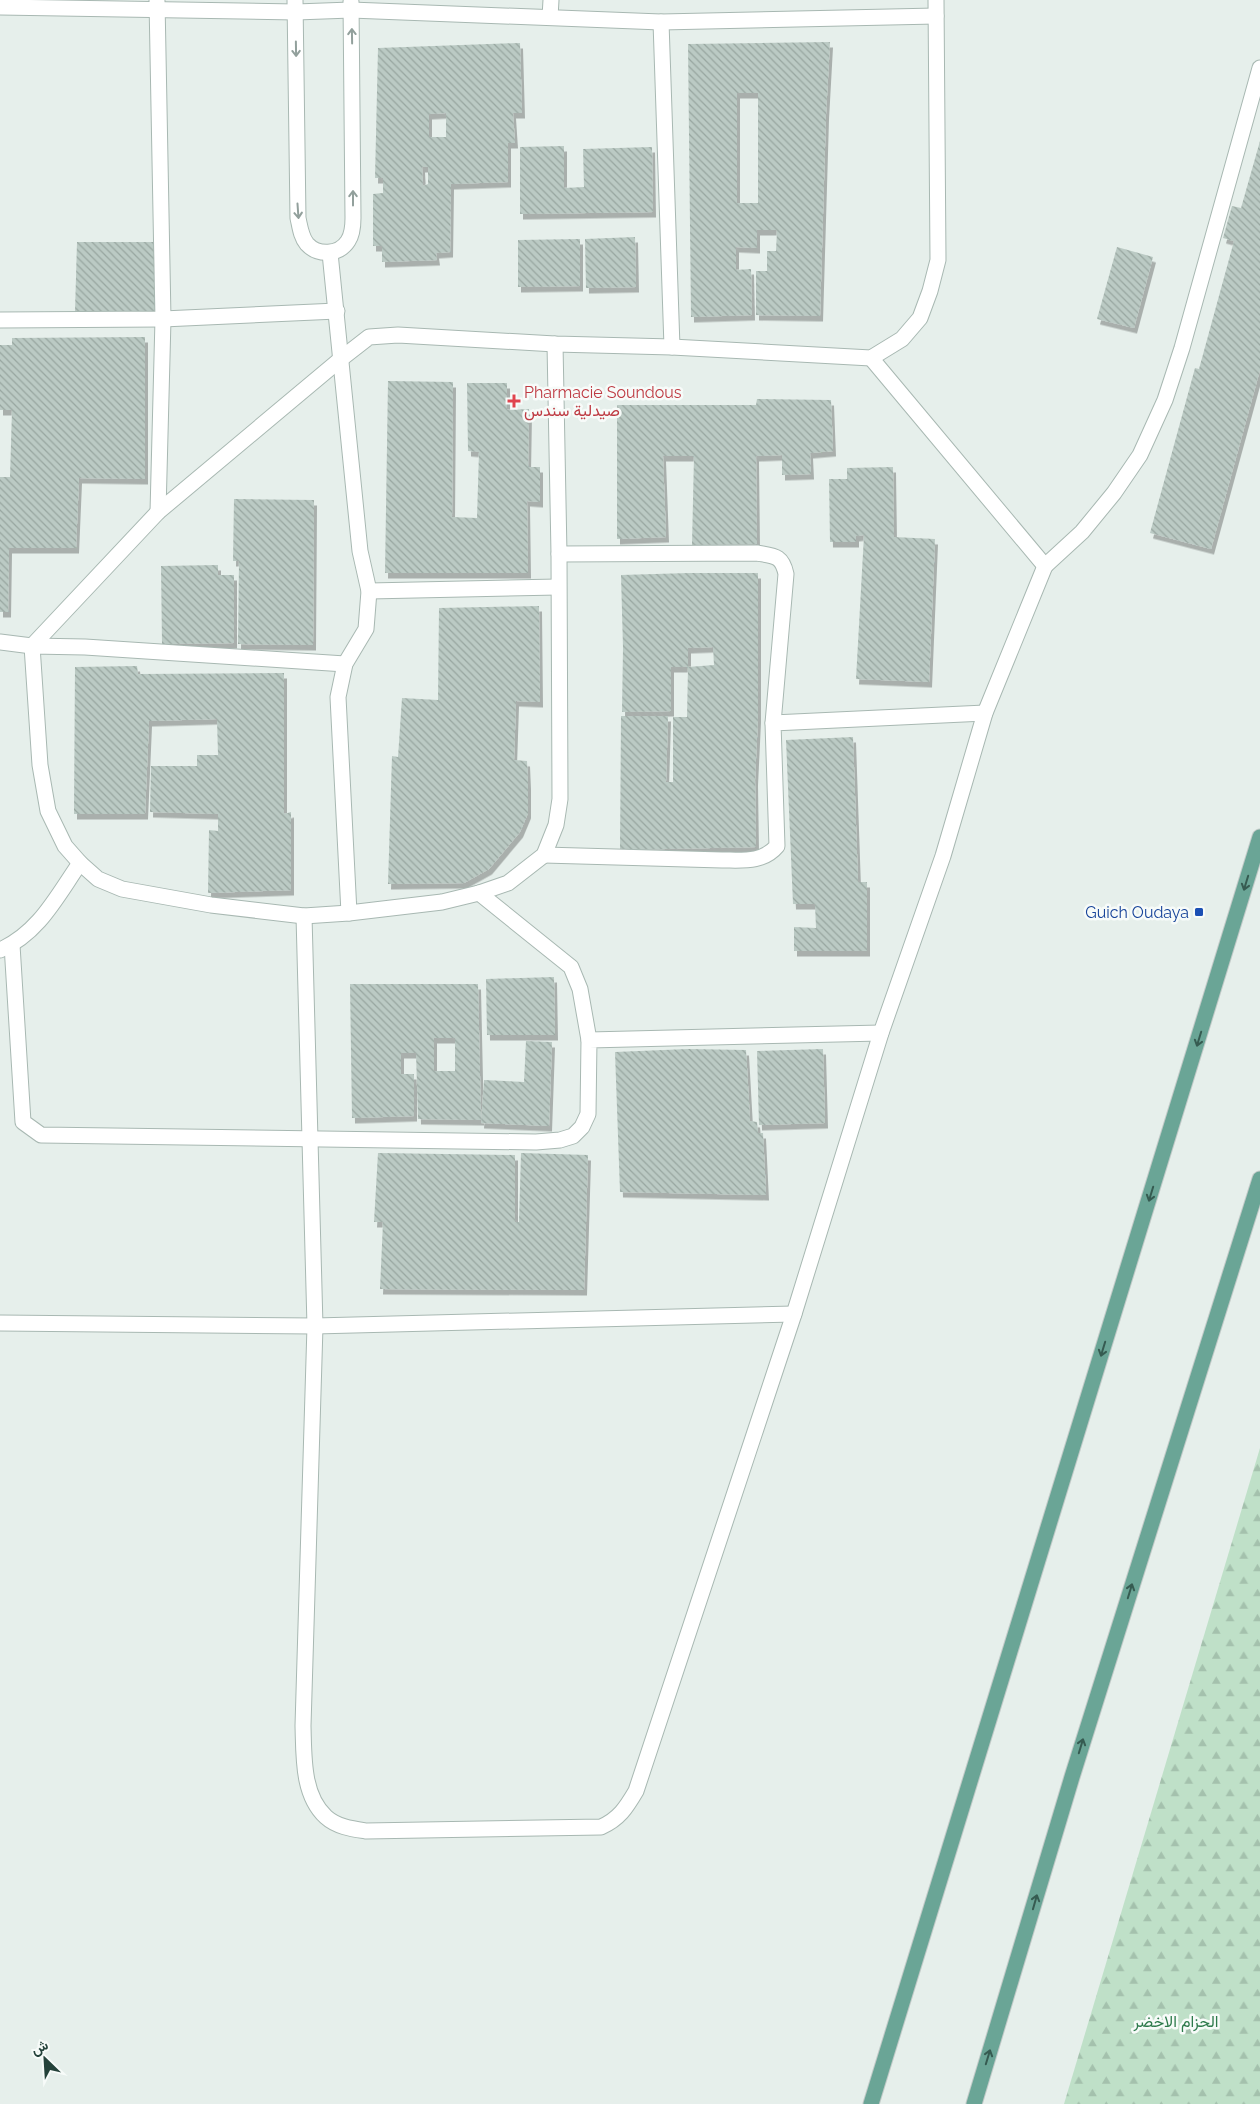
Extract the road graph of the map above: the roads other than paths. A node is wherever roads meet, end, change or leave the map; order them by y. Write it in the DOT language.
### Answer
graph roads {
  1 [pos="551,0"];
  2 [pos="936,0"];
  3 [pos="157,4"];
  4 [pos="351,5"];
  5 [pos="296,6"];
  6 [pos="0,7"];
  7 [pos="936,16"];
  8 [pos="550,18"];
  9 [pos="661,22"];
  10 [pos="1260,68"];
  11 [pos="330,253"];
  12 [pos="337,311"];
  13 [pos="164,319"];
  14 [pos="0,320"];
  15 [pos="555,344"];
  16 [pos="672,347"];
  17 [pos="342,358"];
  18 [pos="871,358"];
  19 [pos="158,512"];
  20 [pos="559,554"];
  21 [pos="1045,566"];
  22 [pos="558,587"];
  23 [pos="369,591"];
  24 [pos="0,642"];
  25 [pos="32,646"];
  26 [pos="345,664"];
  27 [pos="985,713"];
  28 [pos="773,722"];
  29 [pos="1260,837"];
  30 [pos="544,855"];
  31 [pos="80,863"];
  32 [pos="479,893"];
  33 [pos="350,913"];
  34 [pos="304,916"];
  35 [pos="6,947"];
  36 [pos="881,1034"];
  37 [pos="589,1040"];
  38 [pos="311,1138"];
  39 [pos="1260,1179"];
  40 [pos="794,1314"];
  41 [pos="0,1323"];
  42 [pos="315,1326"];
  43 [pos="871,2104"];
  44 [pos="974,2104"];
  1 -- 8 [label="street"];
  2 -- 7 [label="street"];
  3 -- 5 [label="street"];
  3 -- 6 [label="street"];
  3 -- 13 [label="street"];
  4 -- 5 [label="street"];
  4 -- 8 [label="street"];
  11 -- 4 [label="street, one-way"];
  5 -- 11 [label="street, one-way"];
  7 -- 9 [label="street"];
  7 -- 18 [label="street"];
  8 -- 9 [label="street"];
  9 -- 16 [label="street"];
  10 -- 21 [label="street"];
  11 -- 12 [label="street"];
  12 -- 13 [label="street"];
  12 -- 17 [label="street"];
  13 -- 14 [label="street"];
  13 -- 19 [label="street"];
  15 -- 16 [label="street"];
  15 -- 17 [label="street"];
  15 -- 20 [label="street"];
  16 -- 18 [label="street"];
  17 -- 19 [label="street"];
  17 -- 23 [label="street"];
  18 -- 21 [label="street"];
  19 -- 25 [label="street"];
  20 -- 22 [label="street"];
  20 -- 28 [label="street"];
  21 -- 27 [label="street"];
  22 -- 23 [label="street"];
  22 -- 30 [label="street"];
  23 -- 26 [label="street"];
  24 -- 25 [label="street"];
  25 -- 26 [label="street"];
  25 -- 31 [label="street"];
  26 -- 33 [label="street"];
  27 -- 28 [label="street"];
  27 -- 36 [label="street"];
  28 -- 30 [label="street"];
  29 -- 43 [label="main road, one-way"];
  30 -- 32 [label="street"];
  31 -- 34 [label="street"];
  31 -- 35 [label="street"];
  32 -- 33 [label="street"];
  32 -- 37 [label="street"];
  33 -- 34 [label="street"];
  34 -- 38 [label="street"];
  35 -- 38 [label="street"];
  36 -- 37 [label="street"];
  36 -- 40 [label="street"];
  37 -- 38 [label="street"];
  38 -- 42 [label="street"];
  44 -- 39 [label="main road, one-way"];
  40 -- 42 [label="street"];
  40 -- 42 [label="street"];
  41 -- 42 [label="street"];
}
